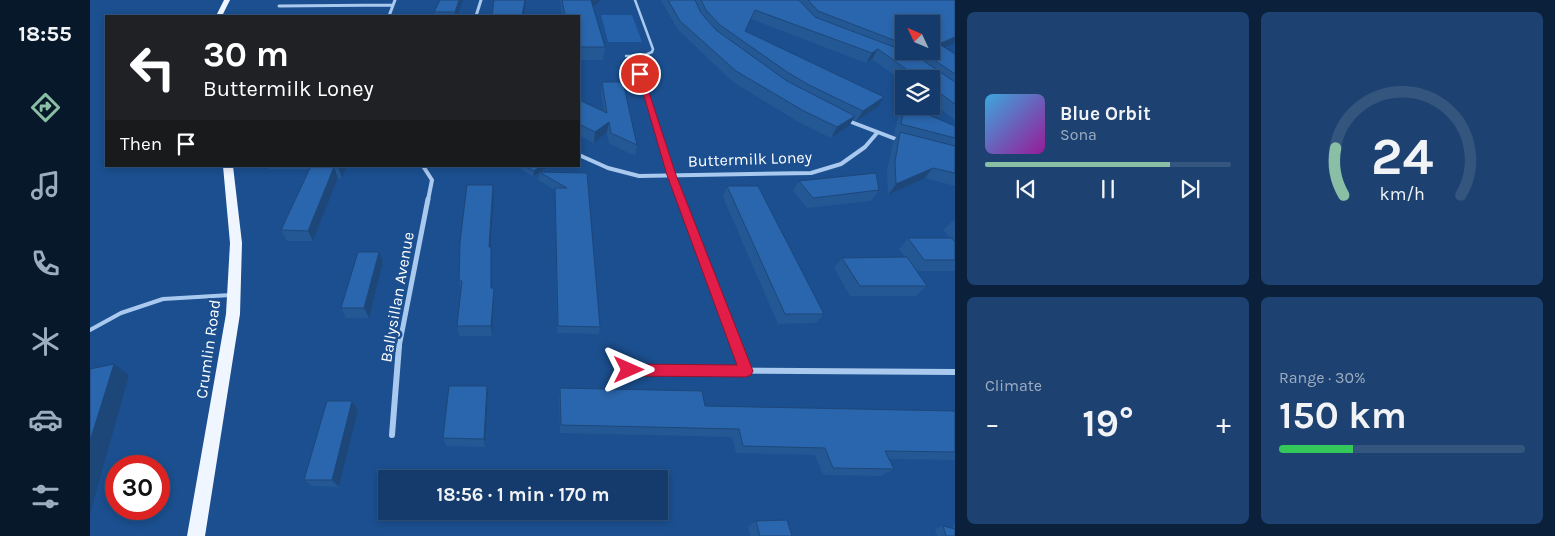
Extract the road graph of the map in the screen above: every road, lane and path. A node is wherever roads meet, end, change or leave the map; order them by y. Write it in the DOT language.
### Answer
graph roads {
  1 [pos="227,0"];
  2 [pos="395,0"];
  3 [pos="481,0"];
  4 [pos="635,0"];
  5 [pos="393,4"];
  6 [pos="279,6"];
  7 [pos="220,15"];
  8 [pos="388,15"];
  9 [pos="476,15"];
  10 [pos="626,56"];
  11 [pos="640,74"];
  12 [pos="842,117"];
  13 [pos="877,133"];
  14 [pos="909,144"];
  15 [pos="580,155"];
  16 [pos="228,167"];
  17 [pos="424,167"];
  18 [pos="672,175"];
  19 [pos="234,294"];
  20 [pos="90,330"];
  21 [pos="629,370"];
  22 [pos="746,371"];
  23 [pos="955,372"];
  24 [pos="392,435"];
  25 [pos="196,536"];
  1 -- 7 [label="main road"];
  2 -- 5 [label="street"];
  3 -- 9 [label="street"];
  4 -- 10 [label="lane"];
  5 -- 6 [label="street"];
  5 -- 8 [label="street"];
  11 -- 18 [label="street, Buttermilk Loney"];
  12 -- 13 [label="street"];
  13 -- 14 [label="street"];
  13 -- 18 [label="street, Buttermilk Loney"];
  15 -- 18 [label="street, Buttermilk Loney"];
  16 -- 19 [label="main road, Crumlin Road"];
  17 -- 24 [label="street, Ballysillan Avenue"];
  18 -- 22 [label="street, Buttermilk Loney"];
  19 -- 20 [label="lane"];
  19 -- 25 [label="main road, Crumlin Road"];
  21 -- 22 [label="street"];
  22 -- 23 [label="street"];
}
